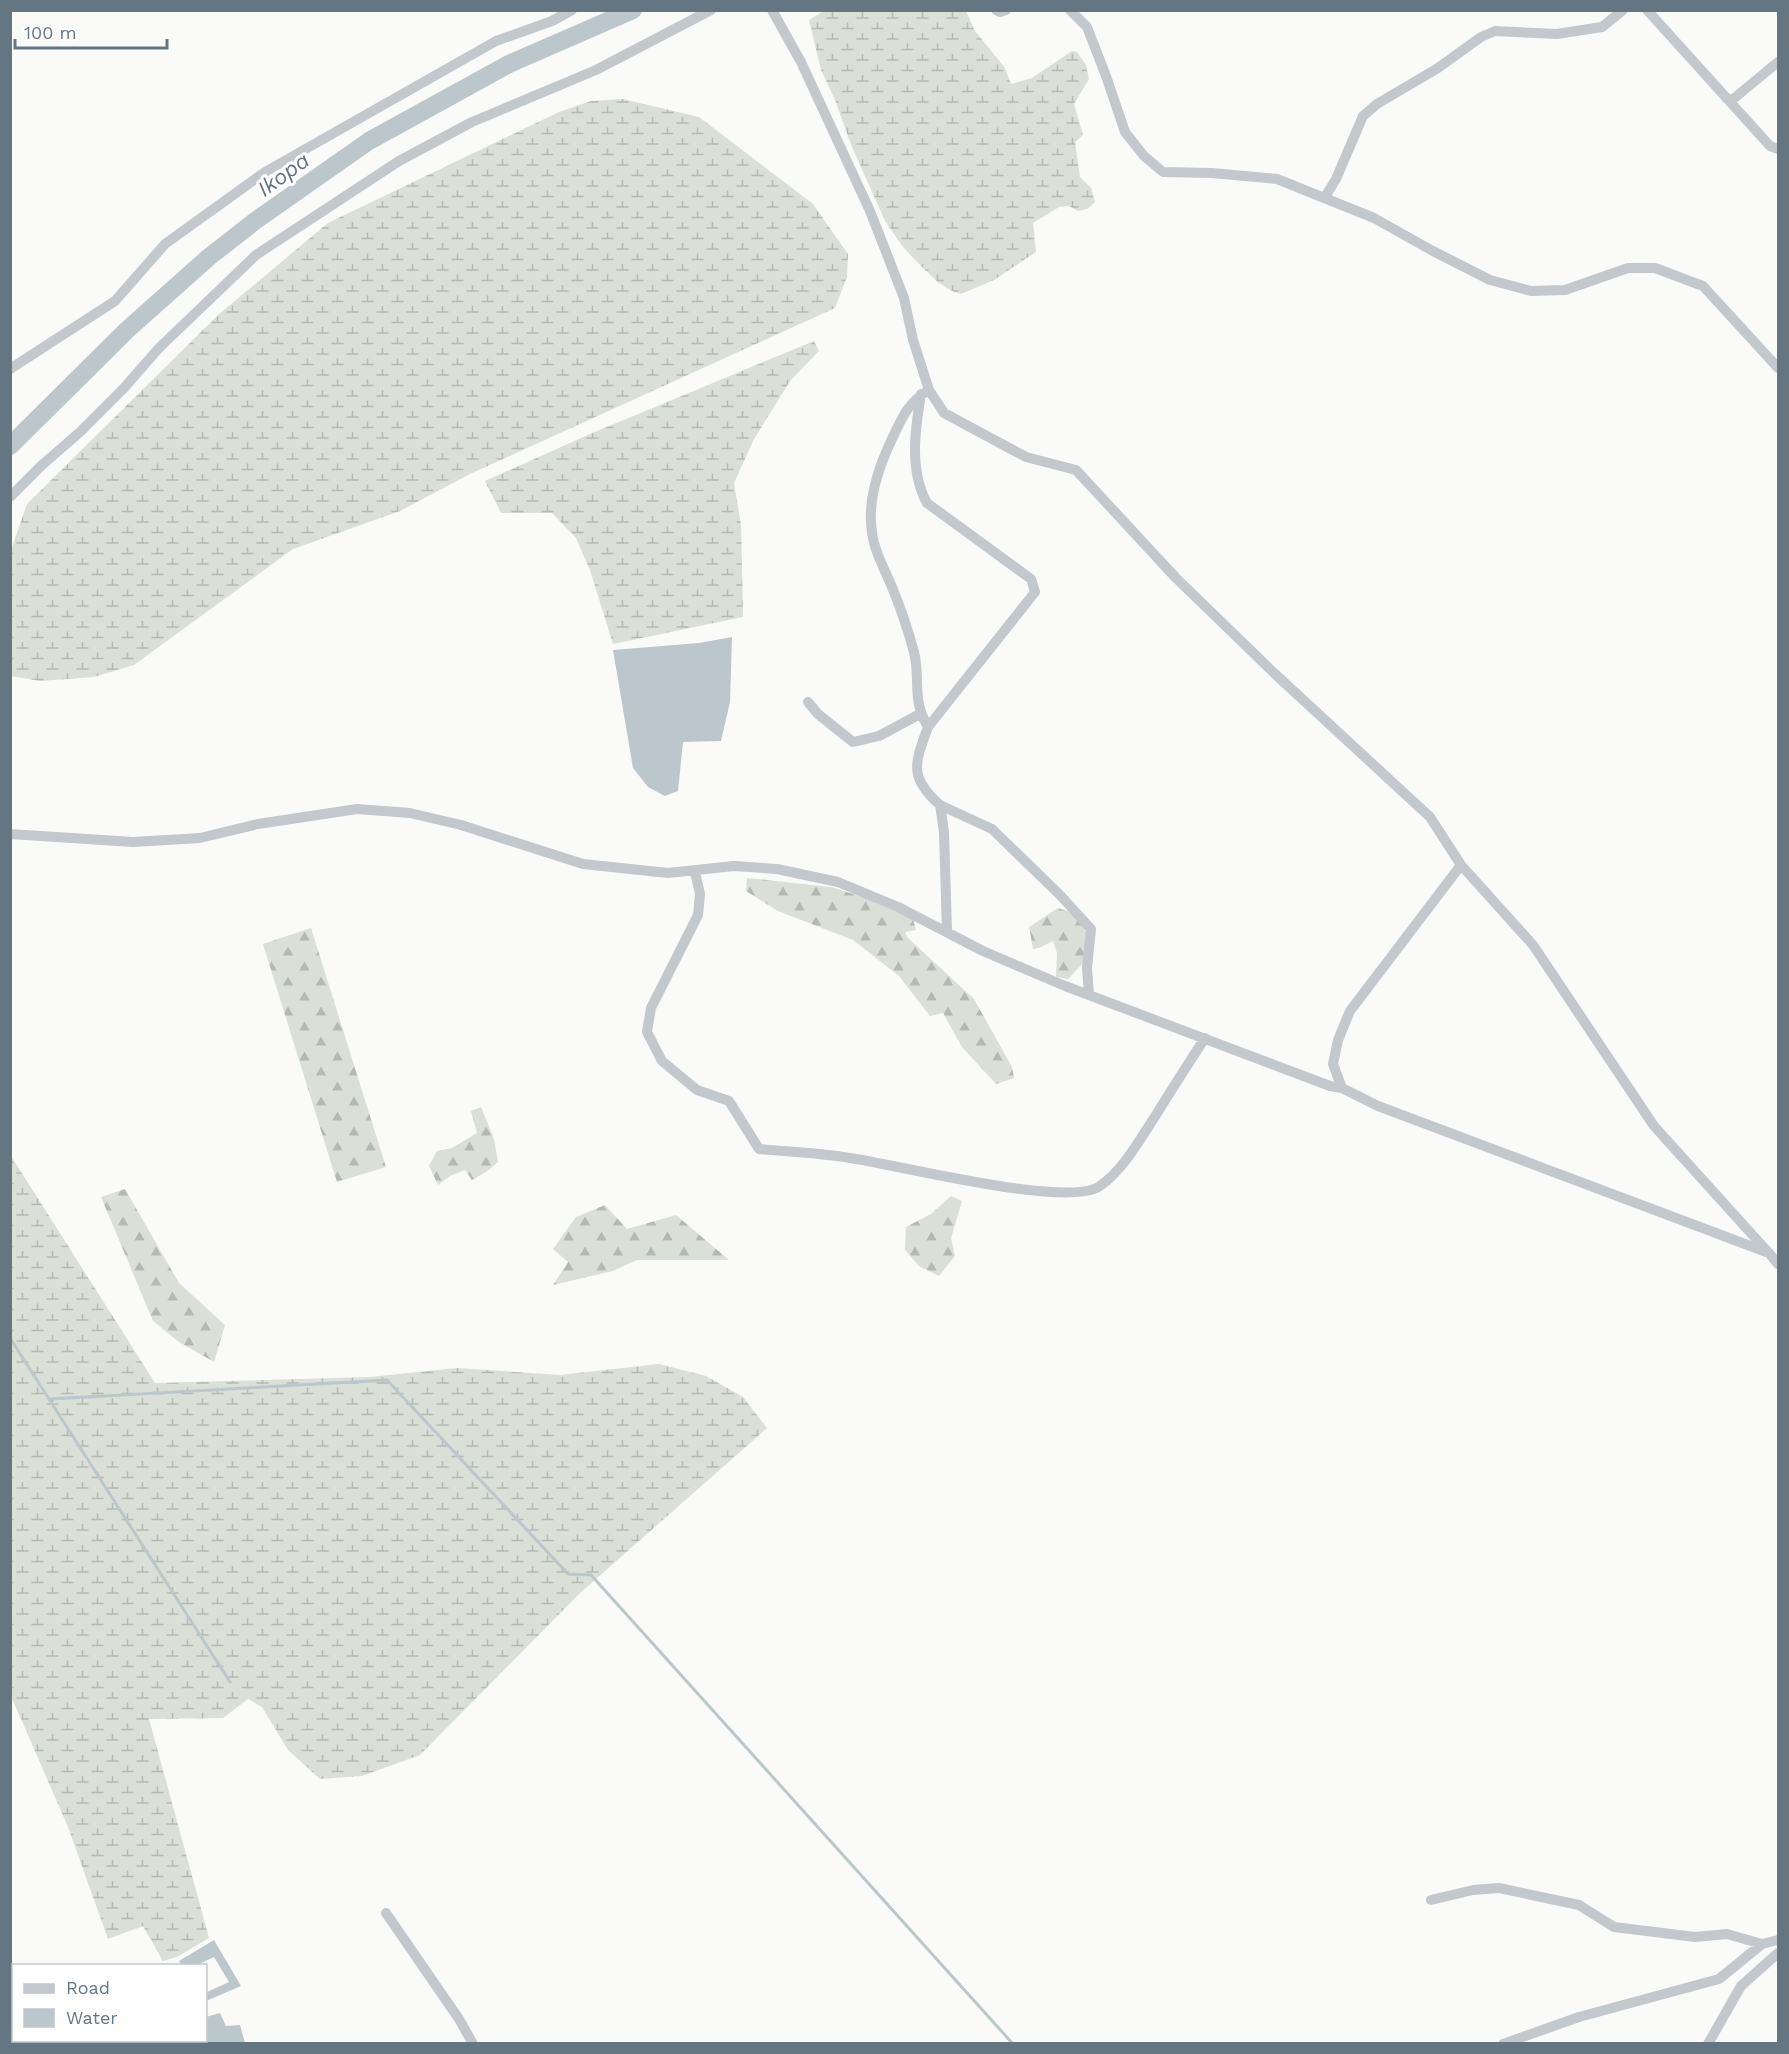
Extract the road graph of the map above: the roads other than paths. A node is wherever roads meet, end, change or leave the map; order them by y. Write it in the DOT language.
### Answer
graph roads {
  1 [pos="572,10"];
  2 [pos="711,10"];
  3 [pos="772,10"];
  4 [pos="996,10"];
  5 [pos="1006,10"];
  6 [pos="1070,10"];
  7 [pos="1623,10"];
  8 [pos="1647,10"];
  9 [pos="1779,62"];
  10 [pos="1726,98"];
  11 [pos="1779,149"];
  12 [pos="1325,197"];
  13 [pos="1779,368"];
  14 [pos="10,369"];
  15 [pos="925,392"];
  16 [pos="10,497"];
  17 [pos="808,702"];
  18 [pos="920,714"];
  19 [pos="928,727"];
  20 [pos="940,805"];
  21 [pos="10,834"];
  22 [pos="1461,866"];
  23 [pos="695,872"];
  24 [pos="947,931"];
  25 [pos="1089,995"];
  26 [pos="1205,1038"];
  27 [pos="1342,1088"];
  28 [pos="1774,1254"];
  29 [pos="1779,1264"];
  30 [pos="1431,1900"];
  31 [pos="386,1913"];
  32 [pos="1779,1940"];
  33 [pos="1762,1944"];
  34 [pos="1779,1953"];
  35 [pos="473,2043"];
  36 [pos="1503,2043"];
  37 [pos="1708,2043"];
  1 -- 14 [label="street"];
  2 -- 16 [label="street"];
  3 -- 15 [label="street"];
  4 -- 5 [label="street"];
  6 -- 12 [label="street"];
  7 -- 12 [label="street"];
  8 -- 10 [label="street"];
  9 -- 10 [label="street"];
  10 -- 11 [label="street"];
  12 -- 13 [label="street"];
  15 -- 18 [label="street"];
  15 -- 19 [label="street"];
  15 -- 22 [label="street"];
  17 -- 18 [label="street"];
  18 -- 19 [label="street"];
  19 -- 20 [label="street"];
  20 -- 24 [label="street"];
  20 -- 25 [label="street"];
  21 -- 23 [label="street"];
  22 -- 27 [label="street"];
  22 -- 28 [label="street"];
  23 -- 24 [label="street"];
  23 -- 26 [label="street"];
  24 -- 25 [label="street"];
  25 -- 26 [label="street"];
  26 -- 27 [label="street"];
  27 -- 28 [label="street"];
  28 -- 29 [label="street"];
  30 -- 33 [label="street"];
  31 -- 35 [label="street"];
  32 -- 33 [label="street"];
  33 -- 36 [label="street"];
  34 -- 37 [label="street"];
}
